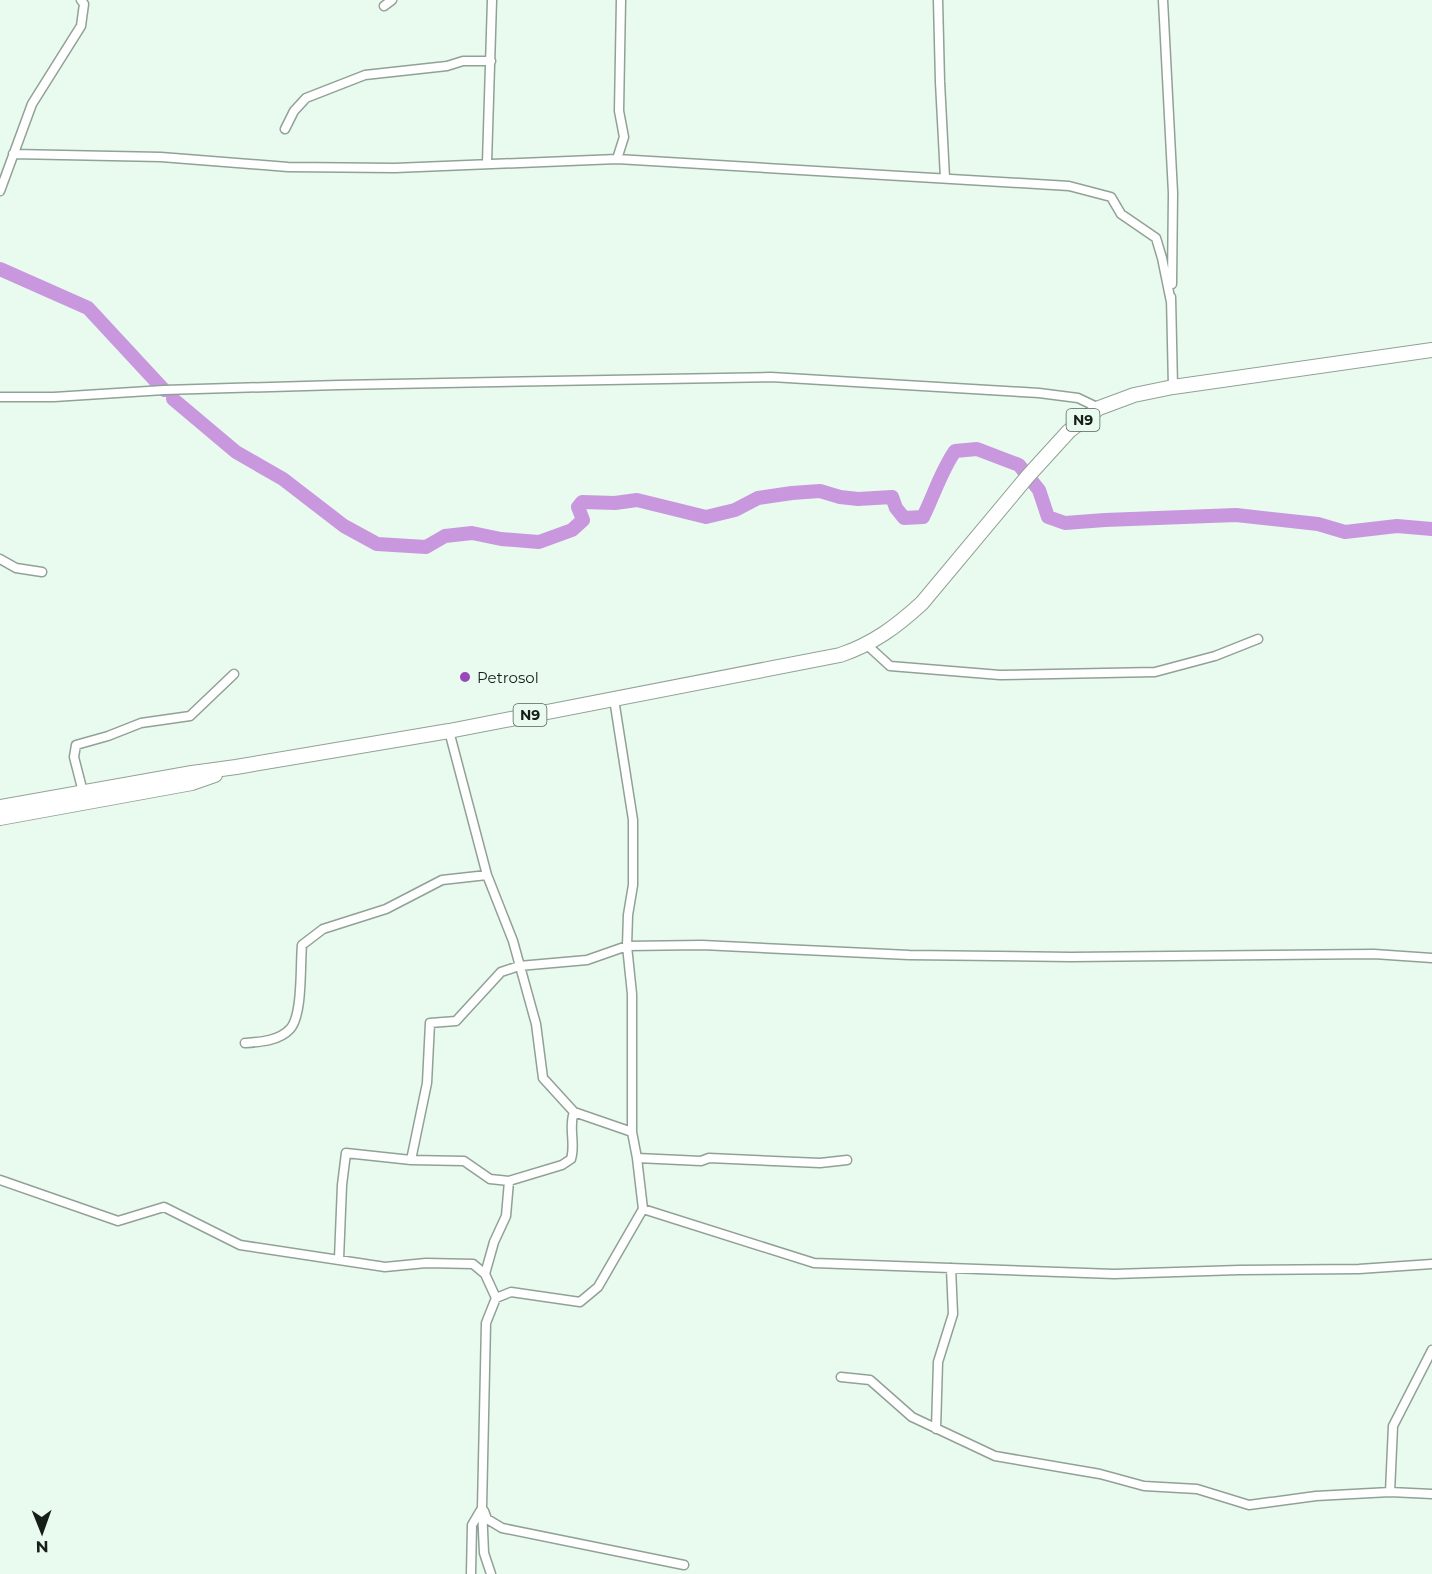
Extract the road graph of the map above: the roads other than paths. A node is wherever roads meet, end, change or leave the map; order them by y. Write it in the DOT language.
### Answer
graph roads {
  1 [pos="81,0"];
  2 [pos="392,0"];
  3 [pos="492,0"];
  4 [pos="621,0"];
  5 [pos="938,0"];
  6 [pos="1163,0"];
  7 [pos="384,6"];
  8 [pos="491,61"];
  9 [pos="285,129"];
  10 [pos="13,154"];
  11 [pos="617,159"];
  12 [pos="487,163"];
  13 [pos="945,178"];
  14 [pos="0,192"];
  15 [pos="1171,302"];
  16 [pos="1432,351"];
  17 [pos="1173,387"];
  18 [pos="0,397"];
  19 [pos="1098,408"];
  20 [pos="0,559"];
  21 [pos="42,572"];
  22 [pos="1258,639"];
  23 [pos="866,644"];
  24 [pos="234,674"];
  25 [pos="614,699"];
  26 [pos="449,731"];
  27 [pos="236,767"];
  28 [pos="83,792"];
  29 [pos="0,807"];
  30 [pos="0,818"];
  31 [pos="487,875"];
  32 [pos="627,946"];
  33 [pos="1432,958"];
  34 [pos="519,966"];
  35 [pos="245,1043"];
  36 [pos="574,1112"];
  37 [pos="632,1132"];
  38 [pos="637,1158"];
  39 [pos="411,1160"];
  40 [pos="847,1160"];
  41 [pos="0,1180"];
  42 [pos="509,1181"];
  43 [pos="643,1209"];
  44 [pos="339,1259"];
  45 [pos="1432,1264"];
  46 [pos="951,1268"];
  47 [pos="485,1274"];
  48 [pos="496,1298"];
  49 [pos="1432,1350"];
  50 [pos="841,1377"];
  51 [pos="936,1429"];
  52 [pos="1390,1492"];
  53 [pos="1432,1494"];
  54 [pos="482,1506"];
  55 [pos="684,1564"];
  56 [pos="471,1574"];
  57 [pos="491,1574"];
  1 -- 10 [label="street"];
  2 -- 7 [label="street"];
  3 -- 8 [label="street"];
  4 -- 11 [label="street"];
  5 -- 13 [label="street"];
  6 -- 15 [label="street"];
  8 -- 9 [label="street"];
  8 -- 12 [label="street"];
  10 -- 12 [label="street"];
  10 -- 14 [label="street"];
  11 -- 12 [label="street"];
  11 -- 13 [label="street"];
  13 -- 15 [label="street"];
  15 -- 17 [label="street"];
  16 -- 17 [label="highway, N9"];
  17 -- 19 [label="highway, N9"];
  18 -- 19 [label="street"];
  19 -- 23 [label="highway, N9"];
  20 -- 21 [label="street"];
  22 -- 23 [label="street"];
  23 -- 25 [label="highway, N9"];
  24 -- 28 [label="street"];
  25 -- 26 [label="highway, N9"];
  25 -- 32 [label="street"];
  26 -- 27 [label="highway, N9"];
  26 -- 31 [label="street"];
  27 -- 28 [label="highway, N9"];
  27 -- 30 [label="highway, N9"];
  28 -- 29 [label="highway, N9"];
  31 -- 34 [label="street"];
  31 -- 35 [label="street"];
  32 -- 33 [label="street"];
  32 -- 34 [label="street"];
  32 -- 37 [label="street"];
  34 -- 36 [label="street"];
  34 -- 39 [label="street"];
  36 -- 37 [label="street"];
  36 -- 42 [label="street"];
  37 -- 38 [label="street"];
  38 -- 40 [label="street"];
  38 -- 43 [label="street"];
  39 -- 42 [label="street"];
  39 -- 44 [label="street"];
  41 -- 44 [label="street"];
  42 -- 47 [label="street"];
  43 -- 46 [label="street"];
  43 -- 48 [label="street"];
  44 -- 47 [label="street"];
  45 -- 46 [label="street"];
  46 -- 51 [label="street"];
  47 -- 48 [label="street"];
  48 -- 54 [label="street"];
  49 -- 52 [label="street"];
  50 -- 51 [label="street"];
  51 -- 52 [label="street"];
  52 -- 53 [label="street"];
  54 -- 55 [label="street"];
  54 -- 56 [label="street"];
  54 -- 57 [label="street"];
}
